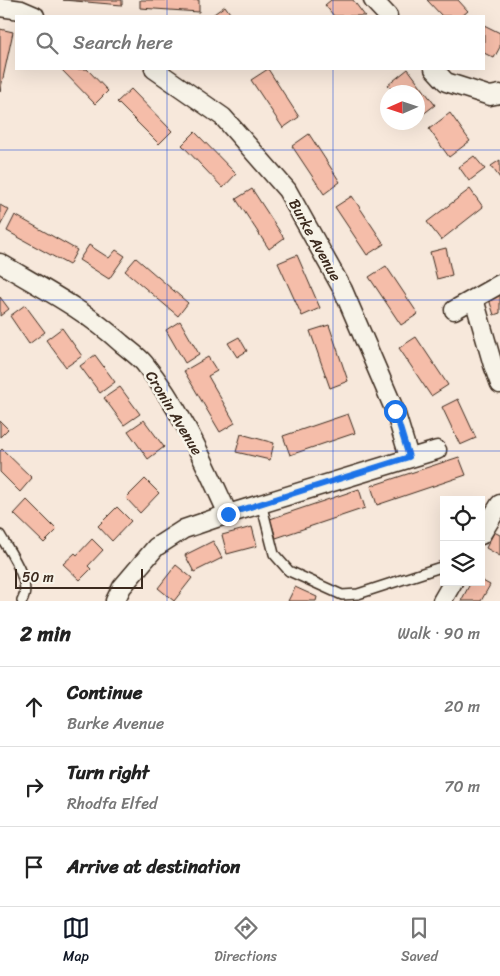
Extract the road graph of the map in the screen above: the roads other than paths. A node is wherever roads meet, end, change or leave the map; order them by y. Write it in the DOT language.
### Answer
graph roads {
  1 [pos="373,0"];
  2 [pos="0,7"];
  3 [pos="33,15"];
  4 [pos="387,15"];
  5 [pos="155,70"];
  6 [pos="435,70"];
  7 [pos="500,94"];
  8 [pos="0,263"];
  9 [pos="500,284"];
  10 [pos="474,299"];
  11 [pos="454,310"];
  12 [pos="500,384"];
  13 [pos="438,450"];
  14 [pos="409,457"];
  15 [pos="261,503"];
  16 [pos="500,504"];
  17 [pos="228,514"];
  18 [pos="485,528"];
  19 [pos="0,535"];
  20 [pos="440,567"];
  21 [pos="451,586"];
  22 [pos="22,601"];
  23 [pos="115,601"];
  24 [pos="442,601"];
  1 -- 4 [label="street"];
  2 -- 3 [label="street"];
  5 -- 14 [label="street, Burke Avenue"];
  6 -- 7 [label="street"];
  8 -- 17 [label="street, Cronin Avenue"];
  9 -- 10 [label="street"];
  10 -- 11 [label="street"];
  10 -- 12 [label="street"];
  13 -- 14 [label="street"];
  14 -- 15 [label="street"];
  15 -- 17 [label="street"];
  15 -- 20 [label="lane"];
  16 -- 18 [label="street"];
  17 -- 23 [label="street"];
  19 -- 22 [label="lane"];
  21 -- 24 [label="street"];
}
